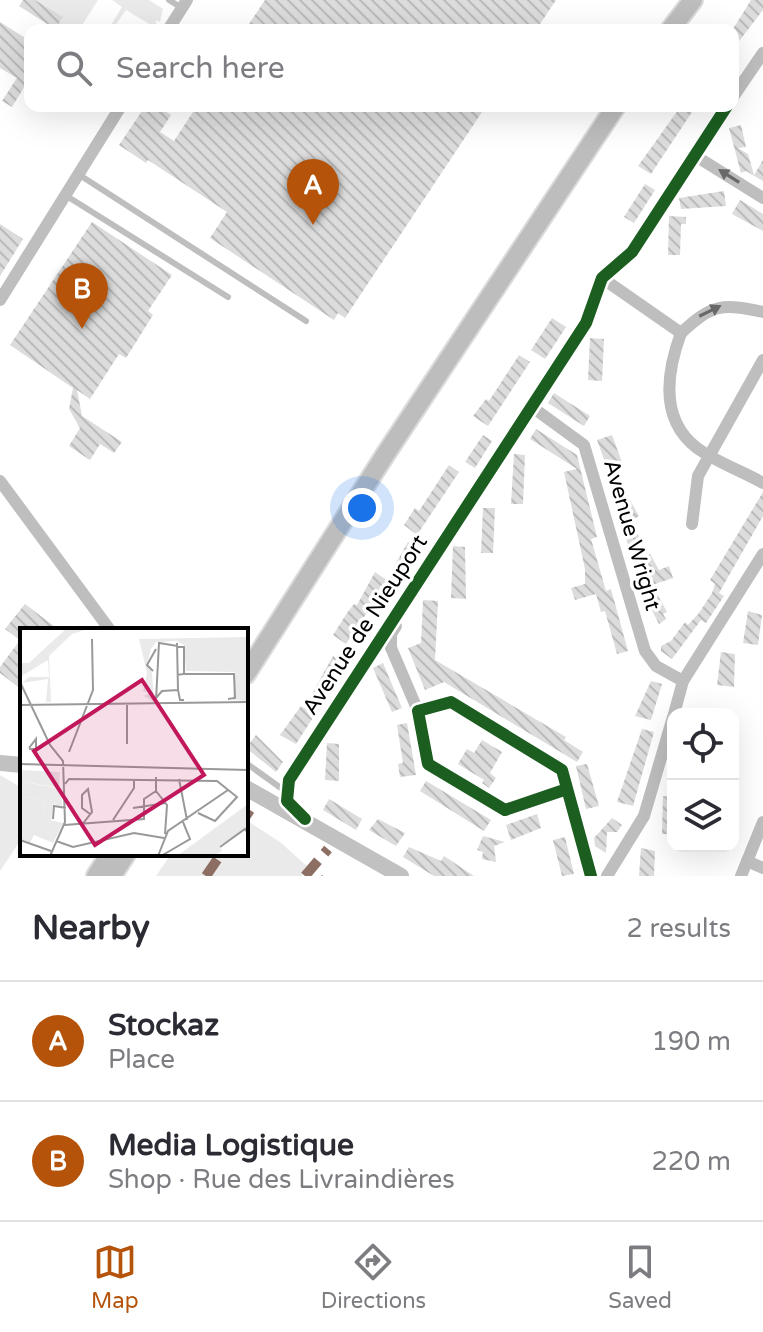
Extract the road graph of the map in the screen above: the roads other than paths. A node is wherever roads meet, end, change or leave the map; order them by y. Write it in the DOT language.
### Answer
graph roads {
  1 [pos="169,0"];
  2 [pos="693,0"];
  3 [pos="184,4"];
  4 [pos="172,24"];
  5 [pos="675,24"];
  6 [pos="763,53"];
  7 [pos="739,88"];
  8 [pos="117,112"];
  9 [pos="612,112"];
  10 [pos="723,112"];
  11 [pos="694,155"];
  12 [pos="78,174"];
  13 [pos="65,195"];
  14 [pos="763,198"];
  15 [pos="602,278"];
  16 [pos="228,297"];
  17 [pos="0,300"];
  18 [pos="763,312"];
  19 [pos="306,321"];
  20 [pos="681,333"];
  21 [pos="763,360"];
  22 [pos="532,407"];
  23 [pos="503,453"];
  24 [pos="709,454"];
  25 [pos="0,481"];
  26 [pos="763,483"];
  27 [pos="345,518"];
  28 [pos="692,524"];
  29 [pos="763,554"];
  30 [pos="109,628"];
  31 [pos="384,632"];
  32 [pos="391,648"];
  33 [pos="248,650"];
  34 [pos="248,673"];
  35 [pos="683,681"];
  36 [pos="675,708"];
  37 [pos="418,711"];
  38 [pos="667,736"];
  39 [pos="0,763"];
  40 [pos="248,764"];
  41 [pos="20,765"];
  42 [pos="248,780"];
  43 [pos="248,789"];
  44 [pos="567,789"];
  45 [pos="285,791"];
  46 [pos="305,819"];
  47 [pos="763,822"];
  48 [pos="125,856"];
  49 [pos="747,861"];
  50 [pos="763,868"];
  51 [pos="107,875"];
  52 [pos="401,876"];
  53 [pos="591,876"];
  54 [pos="607,876"];
  55 [pos="741,876"];
  1 -- 3 [label="lane"];
  2 -- 5 [label="main road"];
  3 -- 4 [label="street"];
  6 -- 7 [label="street"];
  8 -- 12 [label="street"];
  9 -- 27 [label="main road"];
  10 -- 11 [label="street"];
  14 -- 11 [label="street, one-way"];
  11 -- 15 [label="street"];
  12 -- 13 [label="street"];
  12 -- 19 [label="lane"];
  13 -- 16 [label="lane"];
  13 -- 17 [label="street"];
  15 -- 20 [label="street"];
  15 -- 22 [label="street, Avenue de Nieuport"];
  20 -- 18 [label="street, one-way"];
  20 -- 24 [label="street"];
  21 -- 24 [label="street"];
  22 -- 23 [label="street, Avenue de Nieuport"];
  22 -- 35 [label="street, Avenue Wright"];
  23 -- 31 [label="street, Avenue de Nieuport"];
  23 -- 32 [label="street, Avenue de Nieuport"];
  24 -- 26 [label="street"];
  24 -- 28 [label="street"];
  25 -- 30 [label="street"];
  27 -- 33 [label="main road"];
  27 -- 34 [label="main road"];
  29 -- 35 [label="street"];
  31 -- 32 [label="street"];
  31 -- 45 [label="street, Avenue de Nieuport"];
  32 -- 37 [label="street"];
  35 -- 36 [label="street"];
  37 -- 44 [label="street"];
  37 -- 44 [label="street"];
  38 -- 54 [label="street"];
  39 -- 41 [label="main road"];
  40 -- 45 [label="lane"];
  42 -- 46 [label="main road"];
  43 -- 46 [label="main road"];
  44 -- 53 [label="street"];
  45 -- 46 [label="street"];
  46 -- 52 [label="main road"];
  47 -- 49 [label="street"];
  48 -- 51 [label="main road"];
  49 -- 50 [label="street"];
  49 -- 55 [label="street"];
}
